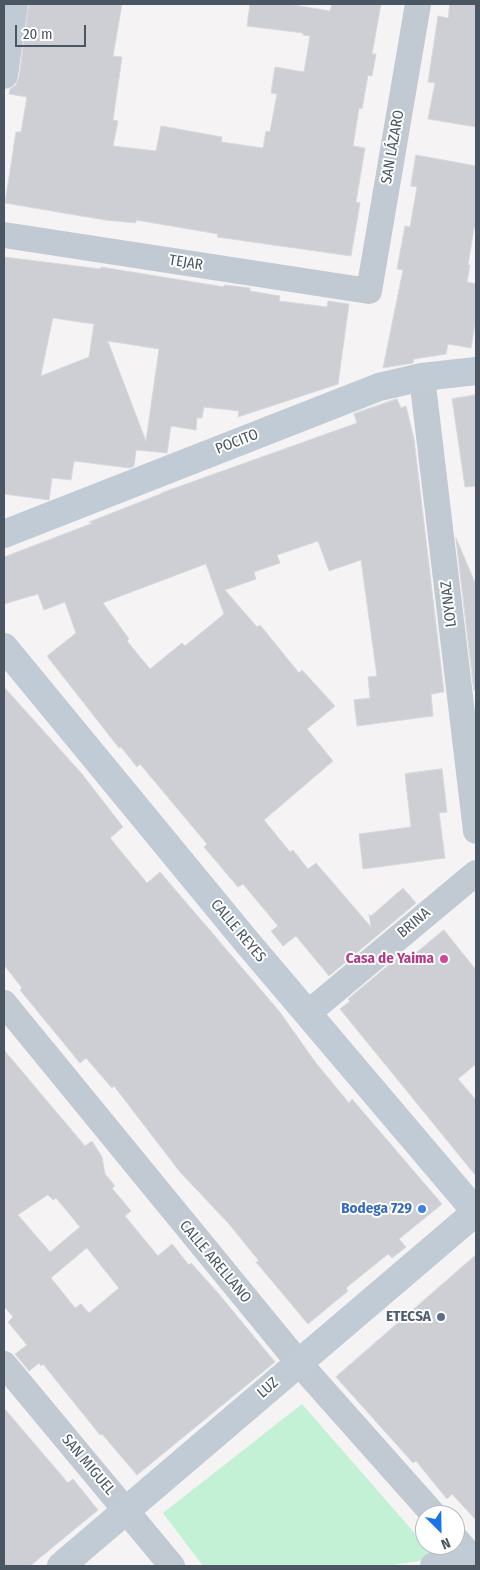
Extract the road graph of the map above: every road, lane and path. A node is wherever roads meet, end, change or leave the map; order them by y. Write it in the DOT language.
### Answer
graph roads {
  1 [pos="14,4"];
  2 [pos="418,4"];
  3 [pos="4,75"];
  4 [pos="4,235"];
  5 [pos="369,291"];
  6 [pos="476,371"];
  7 [pos="422,377"];
  8 [pos="4,534"];
  9 [pos="4,647"];
  10 [pos="476,831"];
  11 [pos="476,873"];
  12 [pos="4,1002"];
  13 [pos="308,1014"];
  14 [pos="476,1212"];
  15 [pos="298,1362"];
  16 [pos="4,1364"];
  17 [pos="425,1505"];
  18 [pos="127,1511"];
  19 [pos="465,1549"];
  20 [pos="475,1560"];
  21 [pos="61,1566"];
  22 [pos="172,1566"];
  23 [pos="434,1566"];
  1 -- 3 [label="street"];
  2 -- 5 [label="street, SAN LÁZARO"];
  4 -- 5 [label="street, TEJAR"];
  6 -- 7 [label="street, POCITO"];
  7 -- 8 [label="street, POCITO"];
  7 -- 10 [label="street, LOYNAZ"];
  9 -- 13 [label="street, CALLE REYES"];
  11 -- 13 [label="street, BRINA"];
  12 -- 15 [label="street, CALLE ARELLANO"];
  13 -- 14 [label="street, CALLE REYES"];
  14 -- 15 [label="street, LUZ"];
  15 -- 17 [label="street, CALLE ARELLANO"];
  15 -- 18 [label="street, LUZ"];
  16 -- 18 [label="street, SAN MIGUEL"];
  18 -- 21 [label="street, LUZ"];
  18 -- 22 [label="street, SAN MIGUEL"];
  19 -- 20 [label="street"];
  20 -- 23 [label="street"];
}
